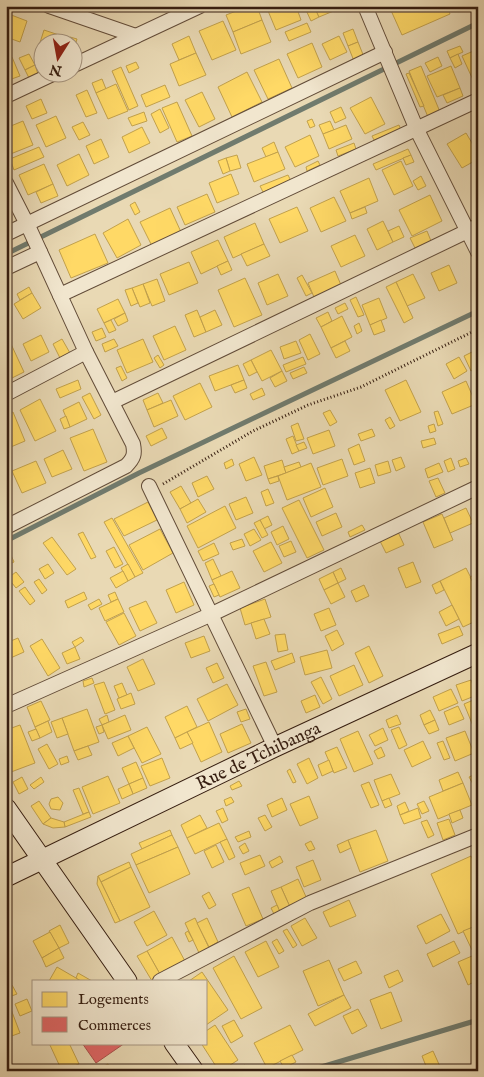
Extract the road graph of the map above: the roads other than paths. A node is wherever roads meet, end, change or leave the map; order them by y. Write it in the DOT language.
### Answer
graph roads {
  1 [pos="49,6"];
  2 [pos="200,6"];
  3 [pos="365,6"];
  4 [pos="136,36"];
  5 [pos="385,54"];
  6 [pos="82,61"];
  7 [pos="36,82"];
  8 [pos="6,96"];
  9 [pos="478,100"];
  10 [pos="417,130"];
  11 [pos="6,183"];
  12 [pos="29,226"];
  13 [pos="472,229"];
  14 [pos="6,234"];
  15 [pos="38,248"];
  16 [pos="478,252"];
  17 [pos="6,268"];
  18 [pos="60,295"];
  19 [pos="86,352"];
  20 [pos="6,394"];
  21 [pos="112,402"];
  22 [pos="478,487"];
  23 [pos="150,488"];
  24 [pos="6,527"];
  25 [pos="212,614"];
  26 [pos="478,653"];
  27 [pos="6,706"];
  28 [pos="275,747"];
  29 [pos="6,808"];
  30 [pos="478,835"];
  31 [pos="40,859"];
  32 [pos="6,877"];
  33 [pos="126,980"];
  34 [pos="162,980"];
  35 [pos="175,1044"];
  36 [pos="194,1071"];
  1 -- 4 [label="street"];
  2 -- 4 [label="street"];
  3 -- 5 [label="street"];
  4 -- 6 [label="street"];
  5 -- 10 [label="street"];
  5 -- 12 [label="street"];
  7 -- 8 [label="street"];
  9 -- 10 [label="street"];
  10 -- 13 [label="street"];
  10 -- 18 [label="street"];
  11 -- 12 [label="street"];
  12 -- 14 [label="street"];
  12 -- 15 [label="street"];
  13 -- 16 [label="street"];
  13 -- 21 [label="street"];
  15 -- 17 [label="street"];
  15 -- 18 [label="street"];
  18 -- 19 [label="street"];
  19 -- 20 [label="street"];
  19 -- 21 [label="street"];
  21 -- 24 [label="street"];
  22 -- 25 [label="street"];
  23 -- 25 [label="street"];
  25 -- 27 [label="street"];
  25 -- 28 [label="street"];
  26 -- 28 [label="street, Rue de Tchibanga"];
  28 -- 31 [label="street, Rue de Tchibanga"];
  29 -- 31 [label="street"];
  30 -- 34 [label="street"];
  31 -- 32 [label="street, Rue de Tchibanga"];
  31 -- 33 [label="street"];
  35 -- 36 [label="street"];
}
